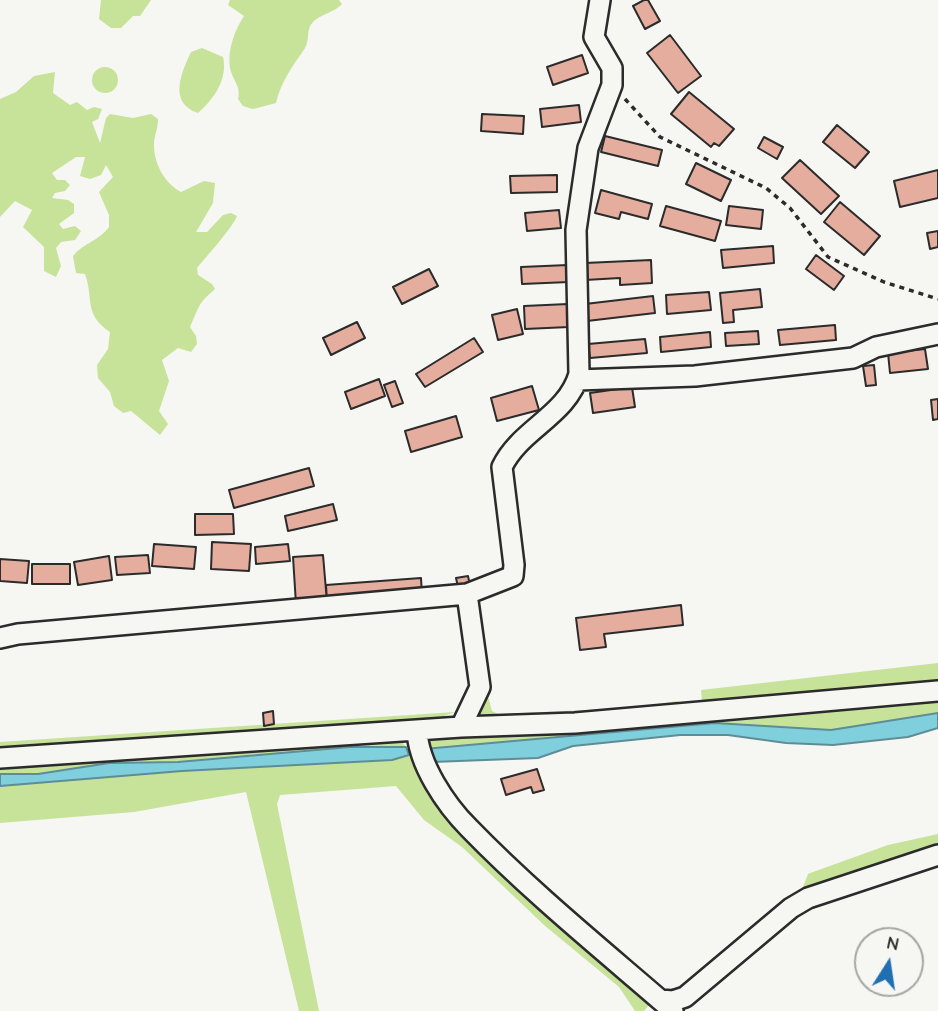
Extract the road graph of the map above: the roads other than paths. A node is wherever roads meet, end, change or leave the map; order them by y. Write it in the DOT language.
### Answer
graph roads {
  1 [pos="600,0"];
  2 [pos="938,334"];
  3 [pos="577,380"];
  4 [pos="467,594"];
  5 [pos="0,638"];
  6 [pos="938,691"];
  7 [pos="461,727"];
  8 [pos="419,746"];
  9 [pos="0,758"];
  10 [pos="938,855"];
  11 [pos="667,1005"];
  1 -- 3 [label="street"];
  2 -- 3 [label="street"];
  3 -- 4 [label="street"];
  4 -- 5 [label="street"];
  4 -- 7 [label="street"];
  6 -- 7 [label="street"];
  7 -- 8 [label="street"];
  8 -- 9 [label="street"];
  8 -- 11 [label="street"];
  10 -- 11 [label="street"];
}
